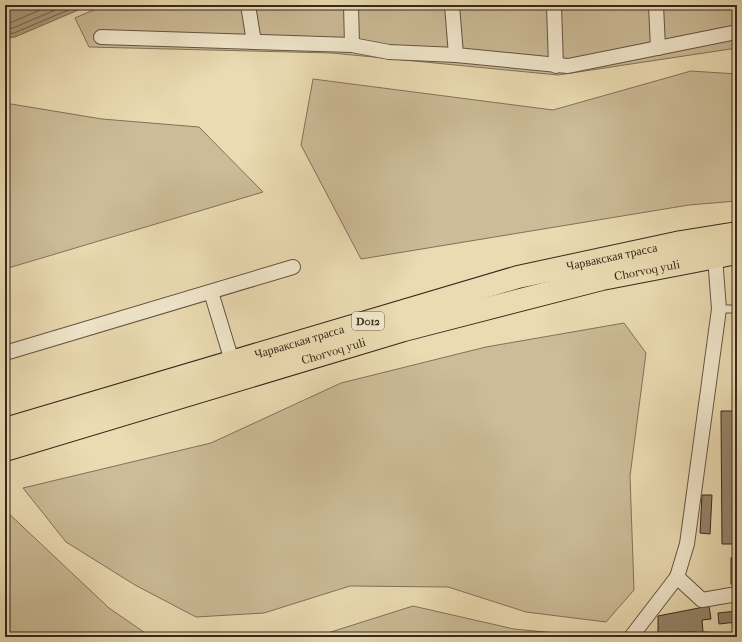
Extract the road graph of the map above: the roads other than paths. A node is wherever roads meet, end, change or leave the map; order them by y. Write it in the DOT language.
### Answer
graph roads {
  1 [pos="248,5"];
  2 [pos="351,5"];
  3 [pos="452,5"];
  4 [pos="554,5"];
  5 [pos="656,5"];
  6 [pos="737,32"];
  7 [pos="101,37"];
  8 [pos="254,42"];
  9 [pos="352,45"];
  10 [pos="658,48"];
  11 [pos="456,56"];
  12 [pos="556,66"];
  13 [pos="737,233"];
  14 [pos="737,253"];
  15 [pos="715,257"];
  16 [pos="293,267"];
  17 [pos="211,292"];
  18 [pos="719,309"];
  19 [pos="737,309"];
  20 [pos="5,353"];
  21 [pos="232,361"];
  22 [pos="5,429"];
  23 [pos="5,450"];
  24 [pos="677,577"];
  25 [pos="737,594"];
  26 [pos="631,637"];
  1 -- 8 [label="street"];
  2 -- 9 [label="street"];
  3 -- 11 [label="street"];
  4 -- 12 [label="street"];
  5 -- 10 [label="street"];
  6 -- 10 [label="street"];
  7 -- 8 [label="street"];
  8 -- 9 [label="street"];
  9 -- 11 [label="street"];
  10 -- 12 [label="street"];
  11 -- 12 [label="street"];
  13 -- 21 [label="highway, Чарвакская трасса / D012"];
  14 -- 15 [label="highway, Chorvoq yuli / D012"];
  15 -- 18 [label="street"];
  15 -- 23 [label="highway, Chorvoq yuli / D012"];
  16 -- 17 [label="street"];
  17 -- 20 [label="street"];
  17 -- 21 [label="street"];
  18 -- 19 [label="lane"];
  18 -- 24 [label="street"];
  21 -- 22 [label="highway, Чарвакская трасса / D012"];
  24 -- 25 [label="street"];
  24 -- 26 [label="street"];
}
